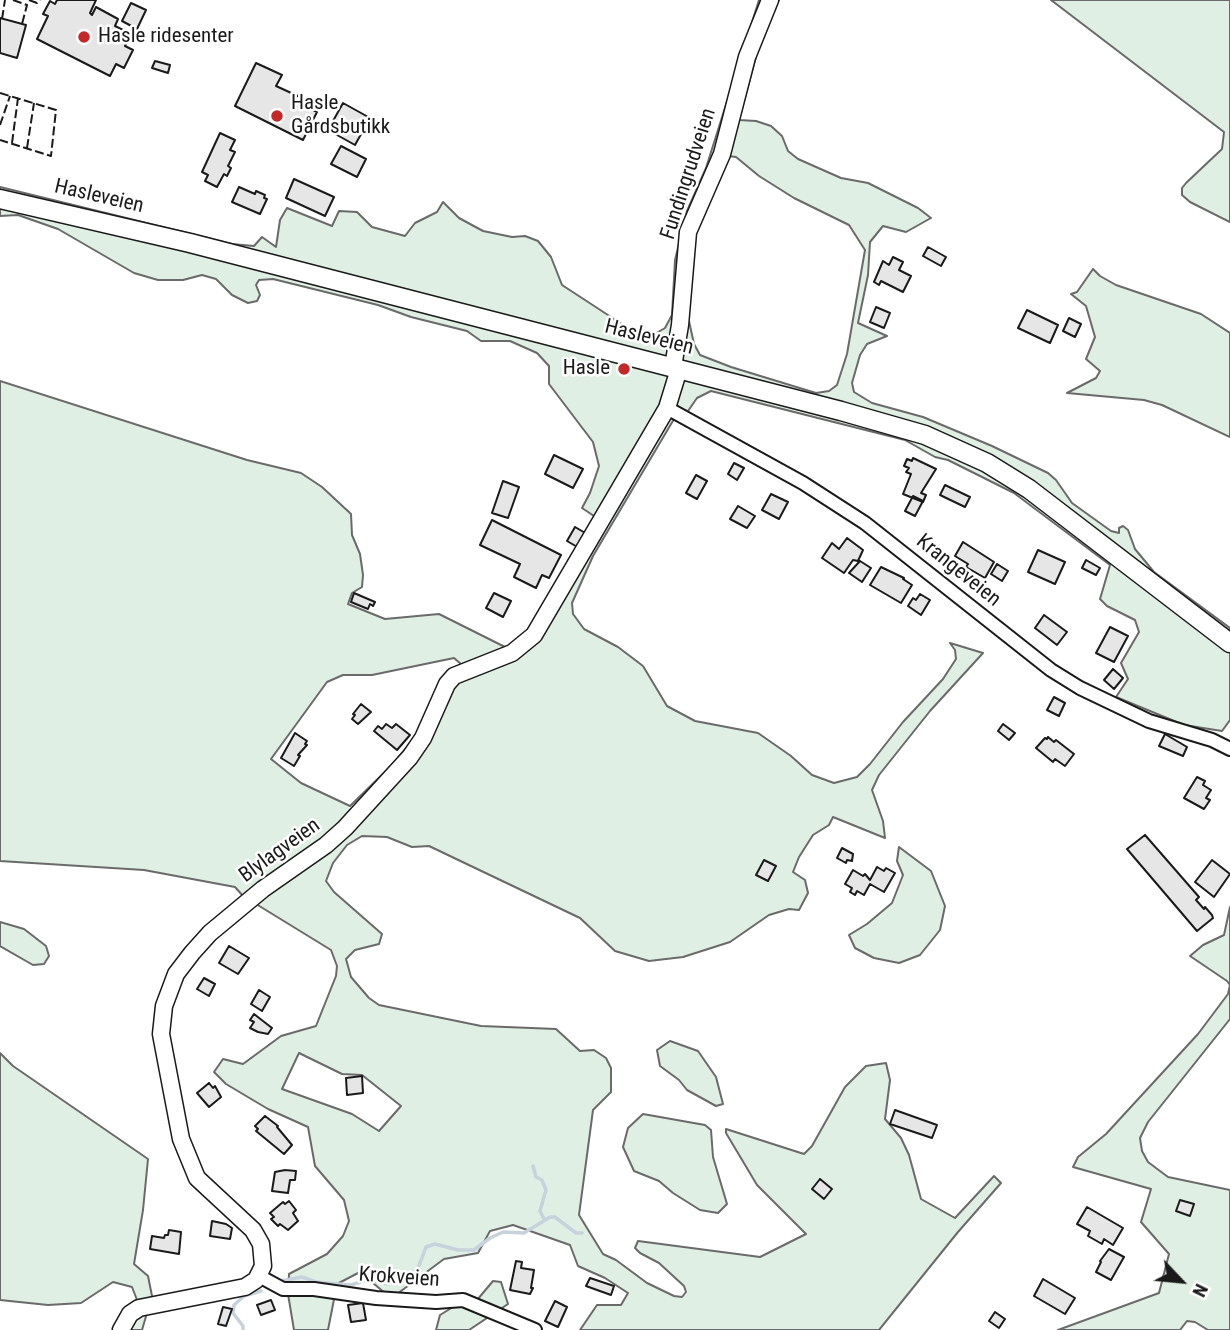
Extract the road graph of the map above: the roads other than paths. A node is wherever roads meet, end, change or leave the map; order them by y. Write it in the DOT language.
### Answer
graph roads {
  1 [pos="770,0"];
  2 [pos="0,199"];
  3 [pos="676,368"];
  4 [pos="667,408"];
  5 [pos="1230,643"];
  6 [pos="1230,749"];
  7 [pos="259,1276"];
  8 [pos="121,1330"];
  9 [pos="535,1330"];
  1 -- 3 [label="street, Fundingrudveien"];
  2 -- 3 [label="main road, Hasleveien"];
  3 -- 4 [label="street, Blylagveien"];
  3 -- 5 [label="main road, Hasleveien"];
  4 -- 6 [label="street, Krangeveien"];
  4 -- 7 [label="street, Blylagveien"];
  7 -- 8 [label="street"];
  7 -- 9 [label="street, Krokveien"];
}
